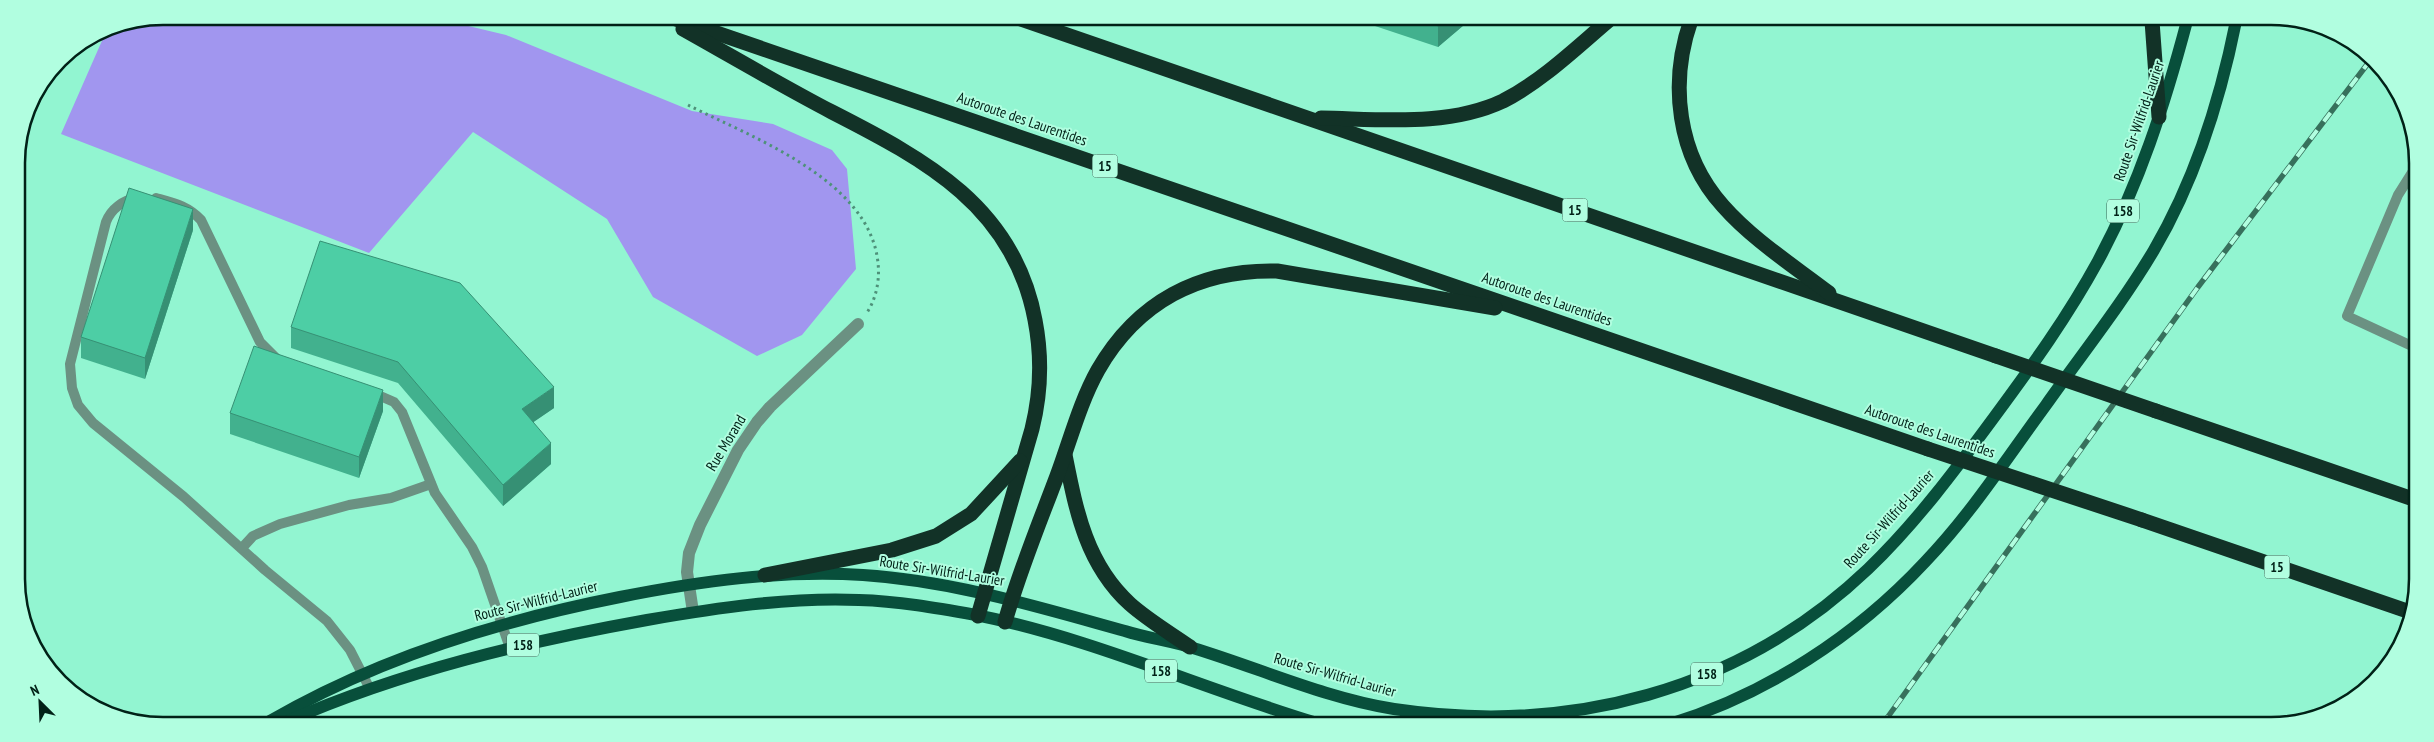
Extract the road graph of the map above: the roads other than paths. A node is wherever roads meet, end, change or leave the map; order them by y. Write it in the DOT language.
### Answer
graph roads {
  1 [pos="677,25"];
  2 [pos="693,25"];
  3 [pos="1038,25"];
  4 [pos="1603,25"];
  5 [pos="1691,25"];
  6 [pos="2152,25"];
  7 [pos="2186,25"];
  8 [pos="2235,25"];
  9 [pos="2159,117"];
  10 [pos="1310,118"];
  11 [pos="2409,178"];
  12 [pos="1841,302"];
  13 [pos="1540,315"];
  14 [pos="858,324"];
  15 [pos="2409,345"];
  16 [pos="288,363"];
  17 [pos="358,387"];
  18 [pos="1064,455"];
  19 [pos="1022,458"];
  20 [pos="431,484"];
  21 [pos="2409,498"];
  22 [pos="242,548"];
  23 [pos="765,576"];
  24 [pos="689,584"];
  25 [pos="984,592"];
  26 [pos="1011,598"];
  27 [pos="2405,610"];
  28 [pos="693,612"];
  29 [pos="978,616"];
  30 [pos="1005,622"];
  31 [pos="504,624"];
  32 [pos="1190,646"];
  33 [pos="510,648"];
  34 [pos="363,673"];
  35 [pos="370,688"];
  36 [pos="277,717"];
  37 [pos="298,717"];
  38 [pos="1299,717"];
  39 [pos="1688,717"];
  1 -- 19 [label="highway"];
  2 -- 13 [label="highway, Autoroute des Laurentides / 15"];
  3 -- 10 [label="highway, 15"];
  4 -- 10 [label="highway"];
  5 -- 12 [label="highway"];
  6 -- 9 [label="highway"];
  7 -- 9 [label="main road, Route Sir-Wilfrid-Laurier / 158"];
  8 -- 39 [label="main road, 158"];
  9 -- 32 [label="main road, Route Sir-Wilfrid-Laurier / 158"];
  10 -- 12 [label="highway, 15"];
  11 -- 15 [label="lane"];
  12 -- 21 [label="highway, 15, bridge"];
  13 -- 18 [label="highway"];
  13 -- 27 [label="highway, Autoroute des Laurentides / 15, bridge"];
  14 -- 24 [label="street, Rue Morand"];
  16 -- 22 [label="lane"];
  17 -- 20 [label="lane"];
  18 -- 26 [label="highway"];
  18 -- 32 [label="highway"];
  19 -- 23 [label="highway"];
  19 -- 25 [label="highway"];
  20 -- 22 [label="lane"];
  20 -- 31 [label="lane"];
  22 -- 34 [label="lane"];
  23 -- 24 [label="main road, Route Sir-Wilfrid-Laurier / 158"];
  23 -- 25 [label="main road, Route Sir-Wilfrid-Laurier / 158"];
  24 -- 28 [label="street, Rue Morand"];
  24 -- 31 [label="main road, Route Sir-Wilfrid-Laurier / 158"];
  25 -- 26 [label="main road, Route Sir-Wilfrid-Laurier / 158"];
  25 -- 29 [label="highway"];
  26 -- 30 [label="highway"];
  26 -- 32 [label="main road, Route Sir-Wilfrid-Laurier / 158"];
  28 -- 29 [label="main road, 158"];
  28 -- 33 [label="main road, 158"];
  29 -- 30 [label="main road, 158"];
  30 -- 38 [label="main road, 158"];
  31 -- 33 [label="lane"];
  31 -- 34 [label="main road, Route Sir-Wilfrid-Laurier / 158"];
  33 -- 35 [label="main road, 158"];
  34 -- 35 [label="lane"];
  34 -- 36 [label="main road, Route Sir-Wilfrid-Laurier / 158"];
  35 -- 37 [label="main road, 158"];
}
